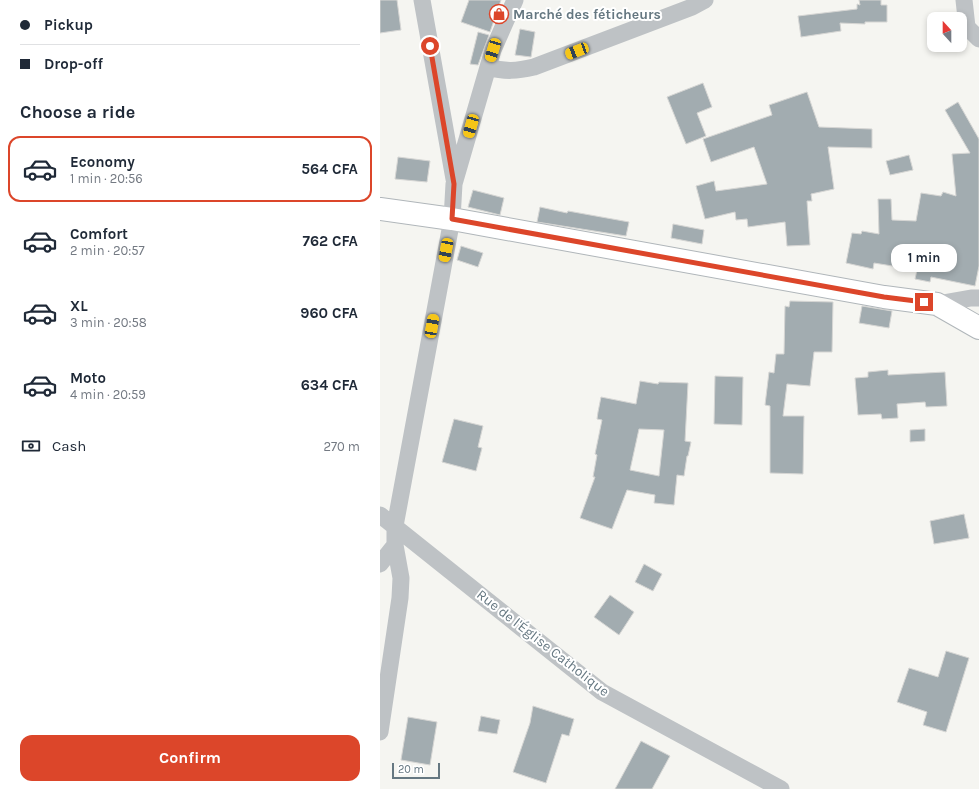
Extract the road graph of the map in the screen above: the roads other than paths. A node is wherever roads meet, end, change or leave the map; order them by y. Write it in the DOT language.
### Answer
graph roads {
  1 [pos="422,0"];
  2 [pos="515,0"];
  3 [pos="704,0"];
  4 [pos="964,0"];
  5 [pos="979,39"];
  6 [pos="488,67"];
  7 [pos="454,184"];
  8 [pos="380,209"];
  9 [pos="452,219"];
  10 [pos="979,298"];
  11 [pos="937,304"];
  12 [pos="979,328"];
  13 [pos="380,515"];
  14 [pos="395,526"];
  15 [pos="395,545"];
  16 [pos="380,564"];
  17 [pos="380,732"];
  18 [pos="781,789"];
  1 -- 7 [label="street"];
  2 -- 6 [label="street"];
  3 -- 6 [label="street"];
  4 -- 5 [label="street"];
  6 -- 7 [label="street"];
  7 -- 9 [label="street"];
  8 -- 9 [label="street"];
  9 -- 11 [label="street"];
  9 -- 14 [label="street"];
  10 -- 11 [label="street"];
  11 -- 12 [label="street"];
  13 -- 14 [label="street, Rue de l'Église Catholique"];
  14 -- 15 [label="street"];
  14 -- 18 [label="street, Rue de l'Église Catholique"];
  15 -- 16 [label="street"];
  15 -- 17 [label="street"];
}
